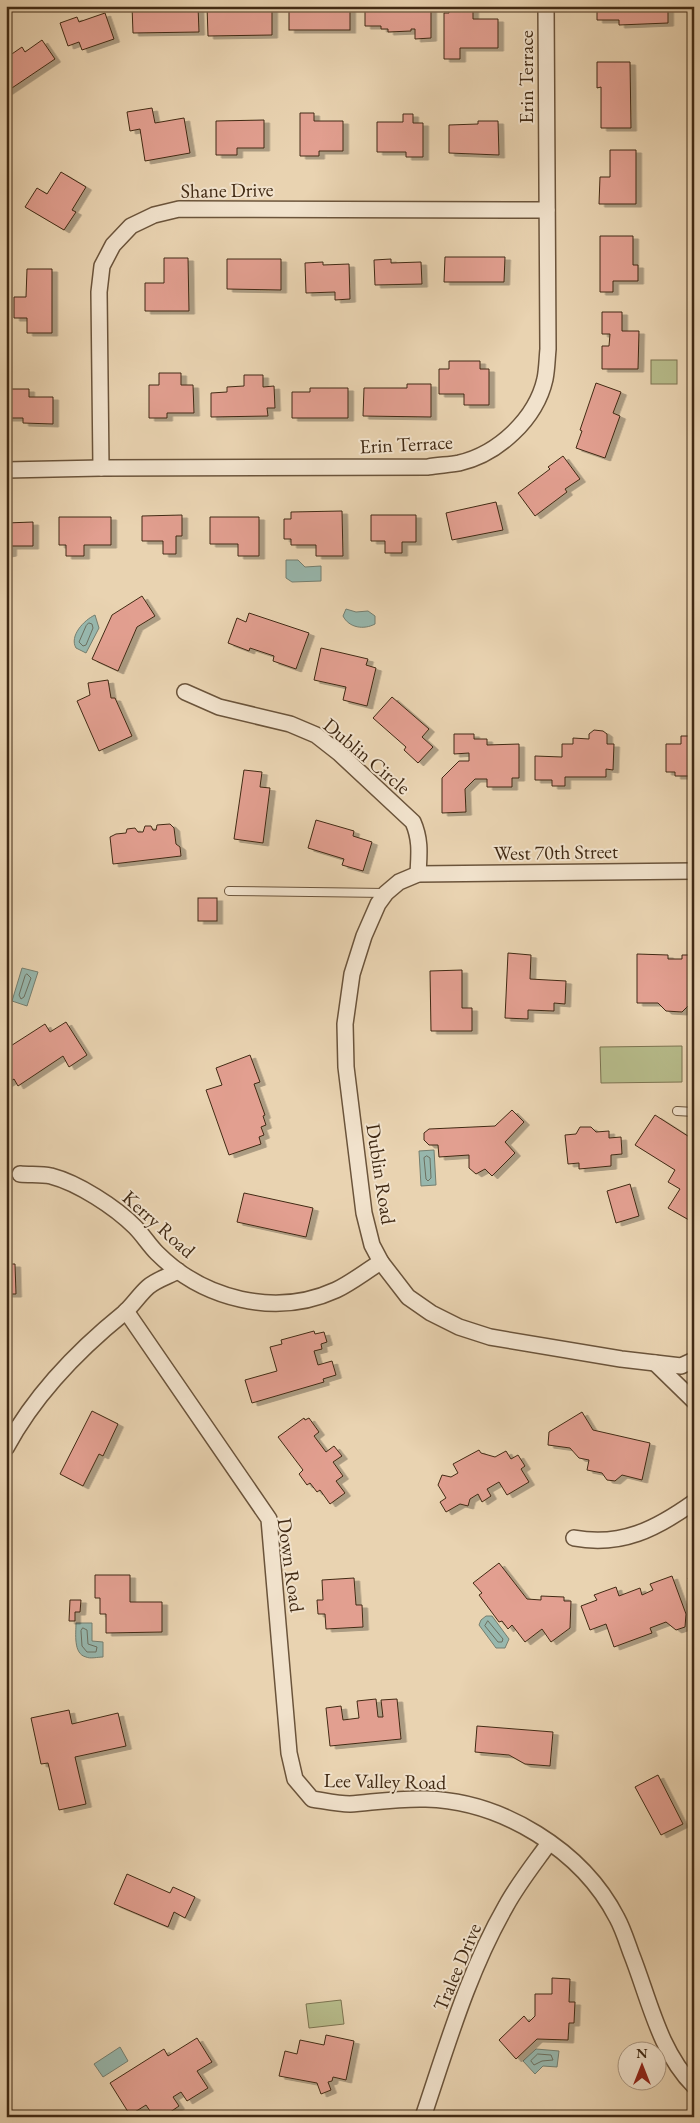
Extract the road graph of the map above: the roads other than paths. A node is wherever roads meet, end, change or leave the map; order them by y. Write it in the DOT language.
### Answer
graph roads {
  1 [pos="546,6"];
  2 [pos="547,210"];
  3 [pos="101,468"];
  4 [pos="6,470"];
  5 [pos="185,692"];
  6 [pos="694,870"];
  7 [pos="418,874"];
  8 [pos="229,891"];
  9 [pos="386,892"];
  10 [pos="677,1111"];
  11 [pos="694,1112"];
  12 [pos="20,1174"];
  13 [pos="381,1262"];
  14 [pos="178,1271"];
  15 [pos="126,1312"];
  16 [pos="694,1360"];
  17 [pos="655,1363"];
  18 [pos="694,1401"];
  19 [pos="6,1448"];
  20 [pos="694,1502"];
  21 [pos="574,1538"];
  22 [pos="312,1799"];
  23 [pos="549,1843"];
  24 [pos="694,2086"];
  25 [pos="423,2117"];
  1 -- 2 [label="street, Erin Terrace"];
  2 -- 3 [label="street, Erin Terrace"];
  2 -- 3 [label="street, Shane Drive"];
  3 -- 4 [label="street, Erin Terrace"];
  5 -- 7 [label="street, Dublin Circle"];
  6 -- 7 [label="street, West 70th Street"];
  7 -- 9 [label="street, Dublin Road"];
  8 -- 9 [label="lane"];
  9 -- 13 [label="street, Dublin Road"];
  10 -- 11 [label="lane"];
  12 -- 14 [label="street, Kerry Road"];
  13 -- 14 [label="street, Kerry Road"];
  13 -- 17 [label="street, Dublin Road"];
  14 -- 15 [label="street"];
  15 -- 19 [label="street"];
  15 -- 22 [label="street, Down Road"];
  16 -- 17 [label="street, Dublin Road"];
  17 -- 18 [label="street"];
  20 -- 21 [label="street"];
  22 -- 23 [label="street, Lee Valley Road"];
  23 -- 24 [label="street, Lee Valley Road"];
  23 -- 25 [label="street, Tralee Drive"];
}
